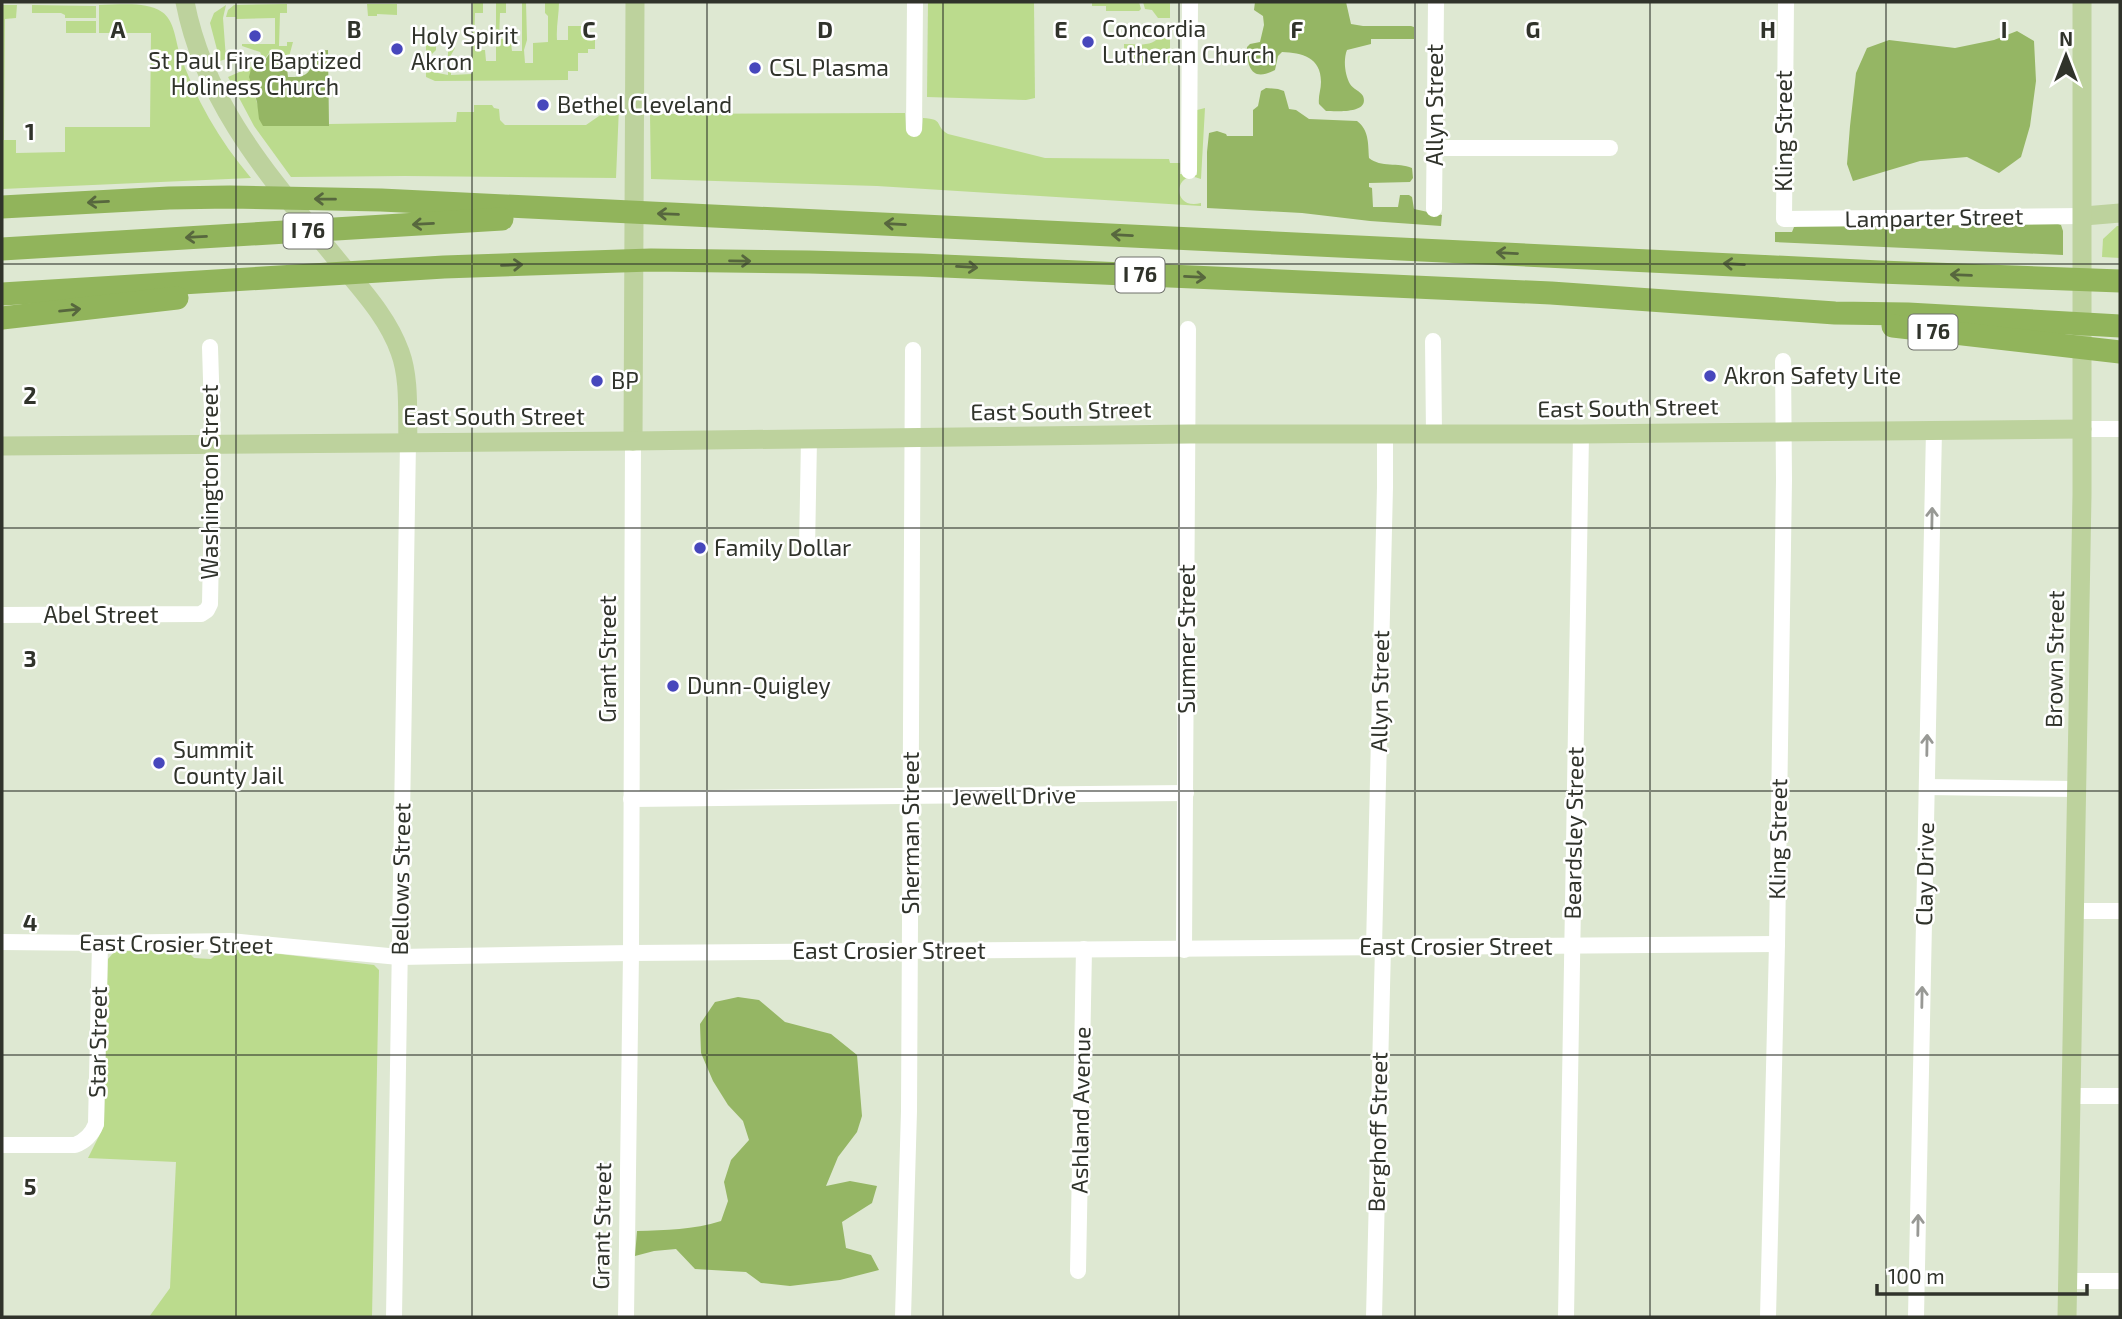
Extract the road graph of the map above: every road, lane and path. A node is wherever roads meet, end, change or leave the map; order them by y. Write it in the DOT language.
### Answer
graph roads {
  1 [pos="185,2"];
  2 [pos="635,2"];
  3 [pos="915,2"];
  4 [pos="1190,2"];
  5 [pos="1436,2"];
  6 [pos="1786,2"];
  7 [pos="2082,2"];
  8 [pos="914,129"];
  9 [pos="1435,148"];
  10 [pos="1610,148"];
  11 [pos="1189,171"];
  12 [pos="2,207"];
  13 [pos="1434,209"];
  14 [pos="613,212"];
  15 [pos="2120,213"];
  16 [pos="2084,216"];
  17 [pos="1784,219"];
  18 [pos="2,249"];
  19 [pos="444,267"];
  20 [pos="2120,281"];
  21 [pos="2,294"];
  22 [pos="2,317"];
  23 [pos="2120,326"];
  24 [pos="1188,329"];
  25 [pos="2031,332"];
  26 [pos="1433,341"];
  27 [pos="210,346"];
  28 [pos="913,349"];
  29 [pos="2120,352"];
  30 [pos="1783,361"];
  31 [pos="2082,429"];
  32 [pos="2120,429"];
  33 [pos="1934,430"];
  34 [pos="1783,431"];
  35 [pos="1189,434"];
  36 [pos="1434,434"];
  37 [pos="1581,434"];
  38 [pos="1385,435"];
  39 [pos="913,438"];
  40 [pos="809,439"];
  41 [pos="634,441"];
  42 [pos="408,442"];
  43 [pos="213,444"];
  44 [pos="2,446"];
  45 [pos="807,550"];
  46 [pos="201,614"];
  47 [pos="2,615"];
  48 [pos="1927,787"];
  49 [pos="2077,789"];
  50 [pos="1186,793"];
  51 [pos="912,797"];
  52 [pos="631,799"];
  53 [pos="2074,911"];
  54 [pos="2120,911"];
  55 [pos="2,942"];
  56 [pos="100,943"];
  57 [pos="1777,944"];
  58 [pos="1571,946"];
  59 [pos="1378,947"];
  60 [pos="1084,949"];
  61 [pos="1184,950"];
  62 [pos="910,951"];
  63 [pos="631,953"];
  64 [pos="399,957"];
  65 [pos="2071,1096"];
  66 [pos="2120,1096"];
  67 [pos="2,1145"];
  68 [pos="1078,1270"];
  69 [pos="2067,1281"];
  70 [pos="2120,1281"];
  71 [pos="394,1317"];
  72 [pos="626,1317"];
  73 [pos="903,1317"];
  74 [pos="1374,1317"];
  75 [pos="1566,1317"];
  76 [pos="1768,1317"];
  77 [pos="1916,1317"];
  78 [pos="2067,1317"];
  1 -- 42 [label="main road"];
  2 -- 41 [label="main road, Grant Street"];
  3 -- 8 [label="street"];
  4 -- 11 [label="street"];
  5 -- 9 [label="street, Allyn Street"];
  6 -- 17 [label="street, Kling Street"];
  7 -- 16 [label="main road, Brown Street"];
  9 -- 10 [label="street"];
  9 -- 13 [label="street, Allyn Street"];
  14 -- 12 [label="highway, one-way"];
  14 -- 18 [label="highway, I 76, one-way"];
  20 -- 14 [label="highway, I 76, one-way"];
  15 -- 16 [label="main road"];
  16 -- 17 [label="street, Lamparter Street"];
  16 -- 31 [label="main road, Brown Street"];
  19 -- 21 [label="highway, I 76"];
  22 -- 19 [label="highway, one-way"];
  19 -- 25 [label="highway, I 76, one-way"];
  23 -- 25 [label="highway"];
  24 -- 35 [label="street, Sumner Street"];
  25 -- 29 [label="highway, I 76"];
  26 -- 36 [label="street"];
  27 -- 43 [label="street, Washington Street"];
  28 -- 39 [label="street, Sherman Street"];
  30 -- 34 [label="street, Kling Street"];
  31 -- 32 [label="street, East South Street"];
  31 -- 33 [label="main road, East South Street"];
  31 -- 49 [label="main road, Brown Street"];
  33 -- 34 [label="main road, East South Street"];
  48 -- 33 [label="street, Clay Drive, one-way"];
  34 -- 37 [label="main road, East South Street"];
  34 -- 57 [label="street, Kling Street"];
  35 -- 38 [label="main road, East South Street"];
  35 -- 39 [label="main road, East South Street"];
  35 -- 50 [label="street, Sumner Street"];
  36 -- 37 [label="main road, East South Street"];
  36 -- 38 [label="main road, East South Street"];
  37 -- 58 [label="street, Beardsley Street"];
  38 -- 59 [label="street, Allyn Street"];
  39 -- 40 [label="main road, East South Street"];
  39 -- 51 [label="street, Sherman Street"];
  40 -- 41 [label="main road, East South Street"];
  40 -- 45 [label="street"];
  41 -- 42 [label="main road, East South Street"];
  41 -- 52 [label="street, Grant Street"];
  42 -- 43 [label="main road, East South Street"];
  42 -- 64 [label="street, Bellows Street"];
  43 -- 44 [label="main road, East South Street"];
  43 -- 46 [label="street, Washington Street"];
  46 -- 47 [label="street, Abel Street"];
  48 -- 49 [label="street"];
  77 -- 48 [label="street, Clay Drive, one-way"];
  49 -- 53 [label="main road, Brown Street"];
  50 -- 51 [label="street, Jewell Drive"];
  50 -- 61 [label="street, Sumner Street"];
  51 -- 52 [label="street, Jewell Drive"];
  51 -- 62 [label="street, Sherman Street"];
  52 -- 63 [label="street, Grant Street"];
  53 -- 54 [label="street"];
  53 -- 65 [label="main road, Brown Street"];
  55 -- 56 [label="street, East Crosier Street"];
  56 -- 64 [label="street, East Crosier Street"];
  56 -- 67 [label="street, Star Street"];
  57 -- 58 [label="street, East Crosier Street"];
  57 -- 76 [label="street, Kling Street"];
  58 -- 59 [label="street, East Crosier Street"];
  58 -- 75 [label="street, Beardsley Street"];
  59 -- 61 [label="street, East Crosier Street"];
  59 -- 74 [label="street, Berghoff Street"];
  60 -- 61 [label="street, East Crosier Street"];
  60 -- 62 [label="street, East Crosier Street"];
  60 -- 68 [label="street, Ashland Avenue"];
  62 -- 63 [label="street, East Crosier Street"];
  62 -- 73 [label="street, Sherman Street"];
  63 -- 64 [label="street, East Crosier Street"];
  63 -- 72 [label="street, Grant Street"];
  64 -- 71 [label="street, Bellows Street"];
  65 -- 66 [label="street"];
  65 -- 69 [label="main road, Brown Street"];
  69 -- 70 [label="street"];
  69 -- 78 [label="main road, Brown Street"];
}
